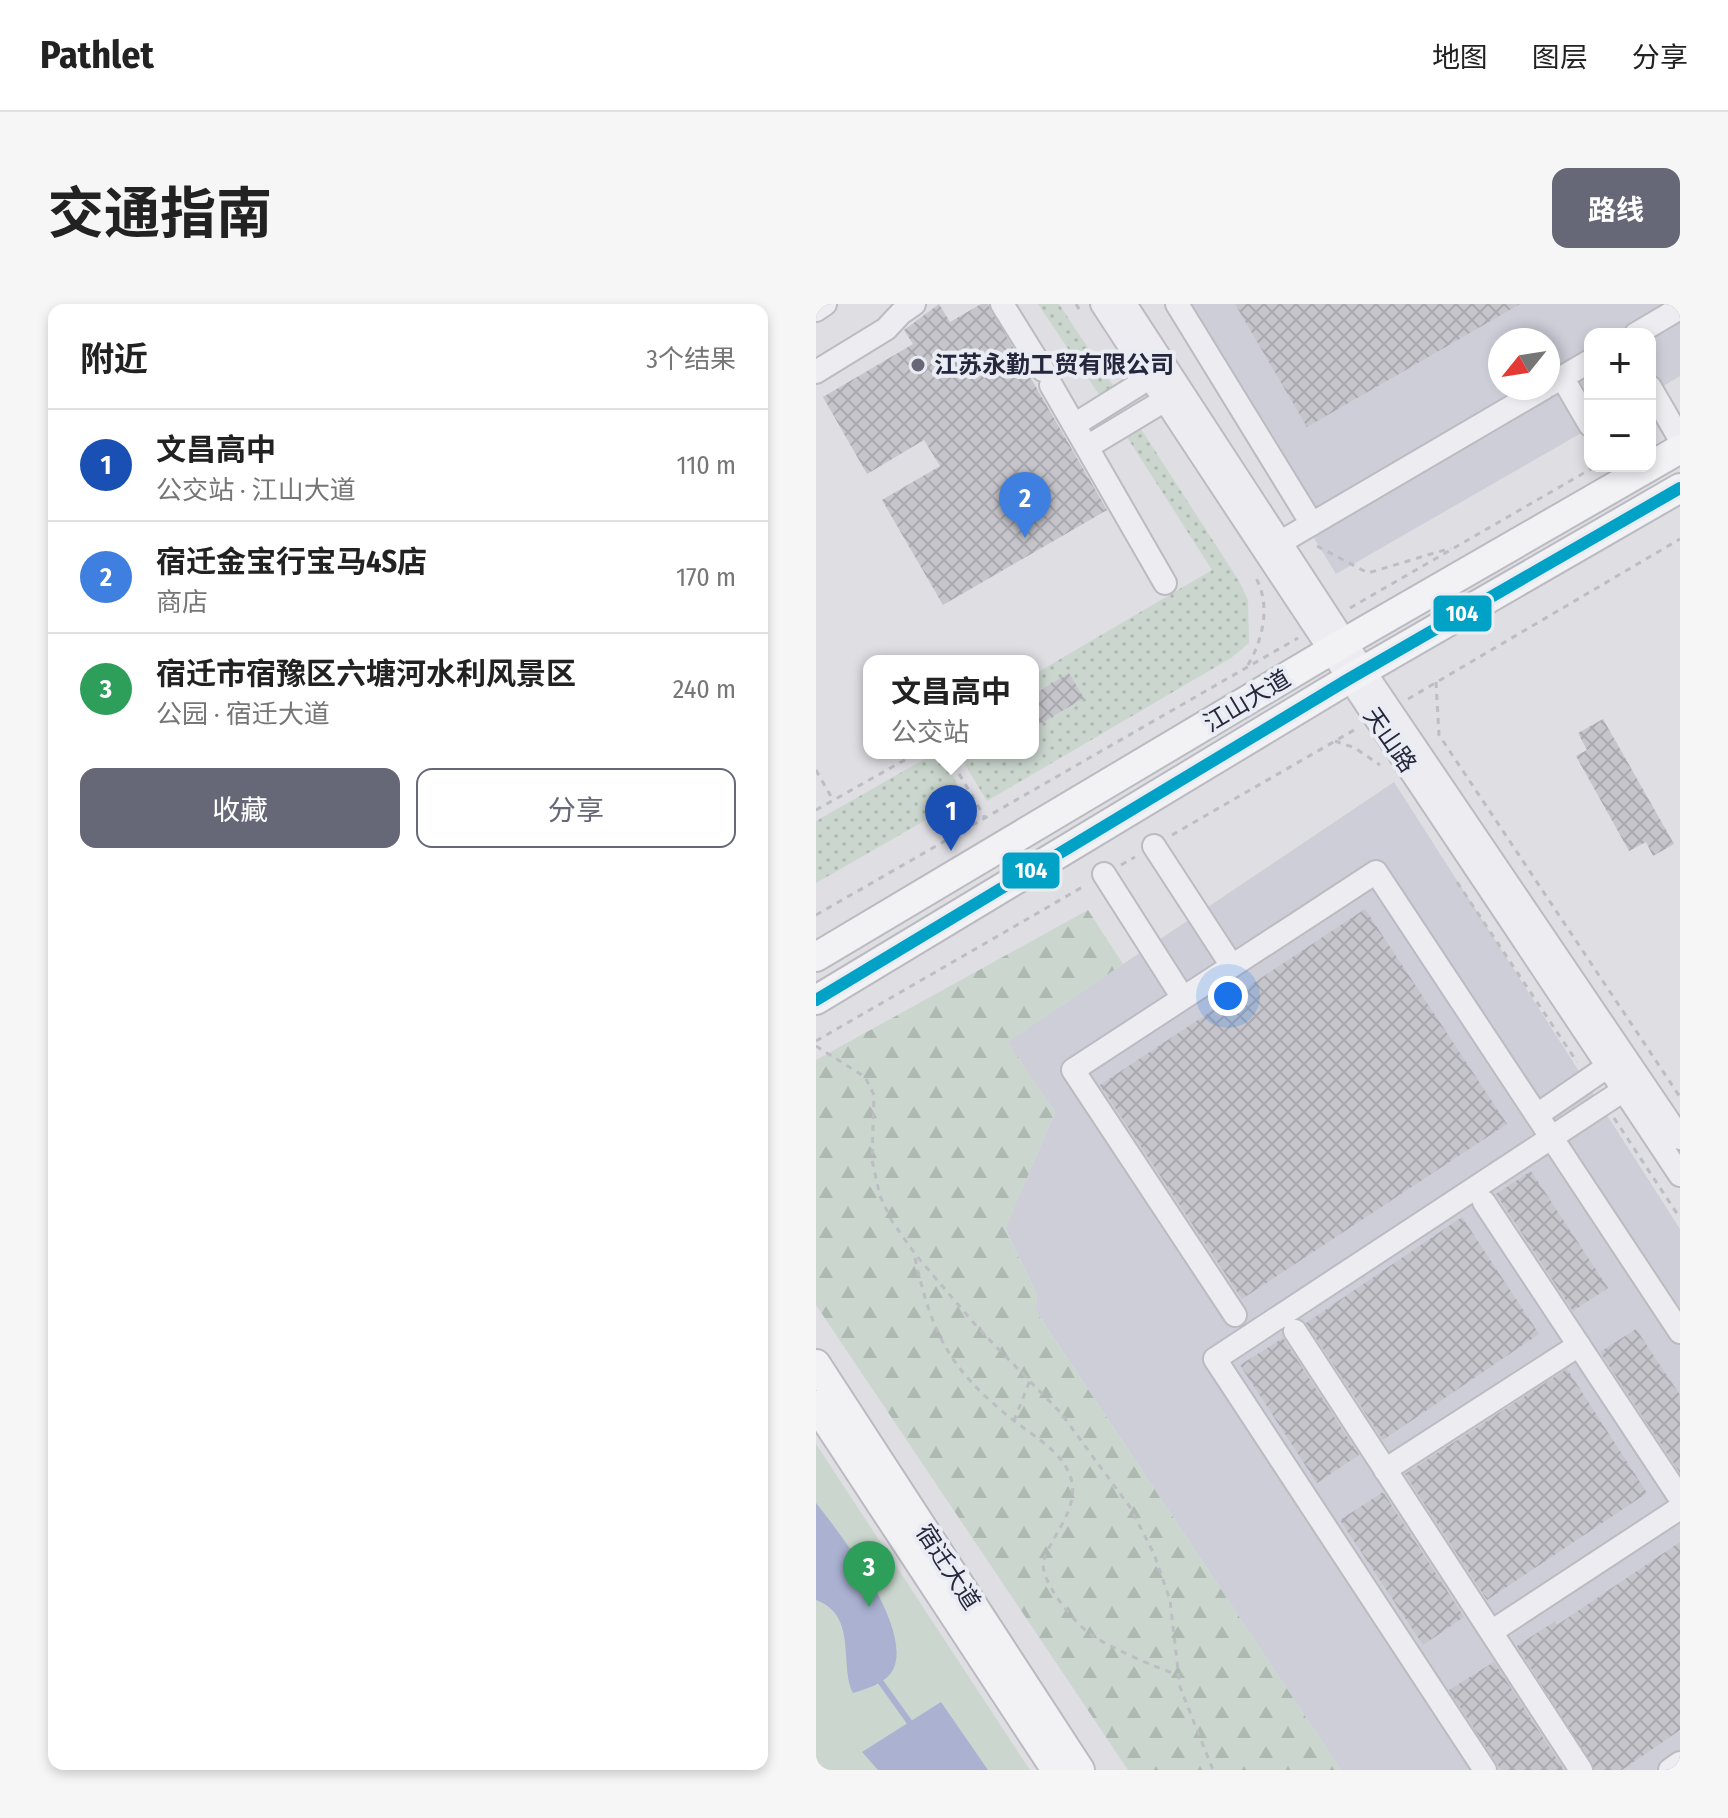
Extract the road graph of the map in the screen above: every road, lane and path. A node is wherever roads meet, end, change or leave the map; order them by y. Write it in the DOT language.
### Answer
graph roads {
  1 [pos="825,304"];
  2 [pos="914,304"];
  3 [pos="1002,304"];
  4 [pos="1076,304"];
  5 [pos="1125,304"];
  6 [pos="1177,304"];
  7 [pos="1680,308"];
  8 [pos="816,310"];
  9 [pos="1093,310"];
  10 [pos="1646,328"];
  11 [pos="1584,365"];
  12 [pos="816,372"];
  13 [pos="1158,372"];
  14 [pos="1560,379"];
  15 [pos="1560,393"];
  16 [pos="1173,395"];
  17 [pos="1656,397"];
  18 [pos="1524,400"];
  19 [pos="1584,419"];
  20 [pos="1074,425"];
  21 [pos="1680,439"];
  22 [pos="1087,447"];
  23 [pos="1680,449"];
  24 [pos="1587,472"];
  25 [pos="1619,474"];
  26 [pos="1680,488"];
  27 [pos="1312,524"];
  28 [pos="1680,539"];
  29 [pos="1281,542"];
  30 [pos="1252,571"];
  31 [pos="1165,583"];
  32 [pos="1329,635"];
  33 [pos="1247,667"];
  34 [pos="1356,676"];
  35 [pos="1436,682"];
  36 [pos="1382,714"];
  37 [pos="1335,741"];
  38 [pos="906,759"];
  39 [pos="951,759"];
  40 [pos="1382,769"];
  41 [pos="816,770"];
  42 [pos="833,800"];
  43 [pos="816,810"];
  44 [pos="985,818"];
  45 [pos="1154,846"];
  46 [pos="1104,874"];
  47 [pos="1457,881"];
  48 [pos="816,915"];
  49 [pos="816,957"];
  50 [pos="1232,966"];
  51 [pos="1183,998"];
  52 [pos="816,1000"];
  53 [pos="816,1044"];
  54 [pos="1616,1061"];
  55 [pos="1589,1079"];
  56 [pos="1632,1084"];
  57 [pos="1680,1097"];
  58 [pos="1604,1103"];
  59 [pos="1537,1115"];
  60 [pos="1552,1138"];
  61 [pos="1680,1138"];
  62 [pos="1680,1175"];
  63 [pos="1484,1202"];
  64 [pos="1680,1218"];
  65 [pos="915,1254"];
  66 [pos="1235,1315"];
  67 [pos="1295,1331"];
  68 [pos="1680,1332"];
  69 [pos="1579,1345"];
  70 [pos="816,1364"];
  71 [pos="1030,1380"];
  72 [pos="826,1415"];
  73 [pos="1014,1421"];
  74 [pos="1385,1470"];
  75 [pos="1680,1498"];
  76 [pos="1680,1508"];
  77 [pos="1491,1632"];
  78 [pos="1179,1675"];
  79 [pos="1680,1763"];
  80 [pos="1056,1770"];
  81 [pos="1080,1770"];
  82 [pos="1213,1770"];
  83 [pos="1485,1770"];
  84 [pos="1581,1770"];
  85 [pos="1670,1770"];
  1 -- 8 [label="street"];
  2 -- 12 [label="street"];
  3 -- 20 [label="street"];
  4 -- 9 [label="path"];
  5 -- 13 [label="street, 天山路"];
  6 -- 27 [label="street"];
  7 -- 10 [label="street"];
  9 -- 13 [label="street, 天山路"];
  11 -- 14 [label="street"];
  13 -- 16 [label="street, 天山路"];
  13 -- 20 [label="street"];
  15 -- 19 [label="street"];
  16 -- 22 [label="street"];
  16 -- 29 [label="street, 天山路"];
  16 -- 32 [label="street, 天山路"];
  17 -- 21 [label="street"];
  18 -- 27 [label="street"];
  20 -- 22 [label="street"];
  22 -- 31 [label="street"];
  23 -- 25 [label="main road, 江山大道"];
  24 -- 32 [label="path"];
  25 -- 32 [label="main road, 江山大道"];
  26 -- 34 [label="main road, 江山大道"];
  27 -- 29 [label="street"];
  28 -- 35 [label="path"];
  29 -- 32 [label="street, 天山路"];
  30 -- 33 [label="path"];
  32 -- 33 [label="path"];
  32 -- 34 [label="street, 天山路"];
  32 -- 49 [label="main road, 江山大道"];
  33 -- 44 [label="path"];
  34 -- 36 [label="street, 天山路"];
  34 -- 52 [label="main road, 江山大道"];
  35 -- 36 [label="path"];
  35 -- 57 [label="path"];
  36 -- 37 [label="path"];
  36 -- 54 [label="street, 天山路"];
  37 -- 40 [label="path"];
  37 -- 45 [label="path"];
  38 -- 42 [label="path"];
  39 -- 44 [label="path"];
  41 -- 42 [label="path"];
  42 -- 43 [label="path"];
  44 -- 48 [label="path"];
  45 -- 46 [label="path"];
  45 -- 50 [label="street"];
  46 -- 51 [label="street"];
  46 -- 53 [label="path"];
  47 -- 55 [label="path"];
  50 -- 51 [label="street"];
  50 -- 59 [label="street"];
  51 -- 66 [label="street"];
  53 -- 65 [label="path"];
  54 -- 55 [label="street"];
  54 -- 56 [label="street, 天山路"];
  55 -- 59 [label="street"];
  56 -- 58 [label="street"];
  56 -- 61 [label="street, 天山路"];
  56 -- 62 [label="street, 天山路"];
  58 -- 60 [label="street"];
  58 -- 64 [label="path"];
  59 -- 60 [label="street"];
  60 -- 68 [label="street"];
  60 -- 83 [label="street"];
  63 -- 69 [label="street"];
  65 -- 71 [label="path"];
  65 -- 73 [label="path"];
  67 -- 74 [label="street"];
  69 -- 74 [label="street"];
  69 -- 75 [label="street"];
  70 -- 72 [label="main road, 宿迁大道"];
  71 -- 73 [label="path"];
  71 -- 78 [label="path"];
  72 -- 80 [label="main road, 宿迁大道"];
  72 -- 81 [label="main road, 宿迁大道"];
  73 -- 78 [label="path"];
  74 -- 77 [label="street"];
  76 -- 77 [label="street"];
  77 -- 84 [label="street"];
  78 -- 82 [label="path"];
  79 -- 85 [label="street"];
}
